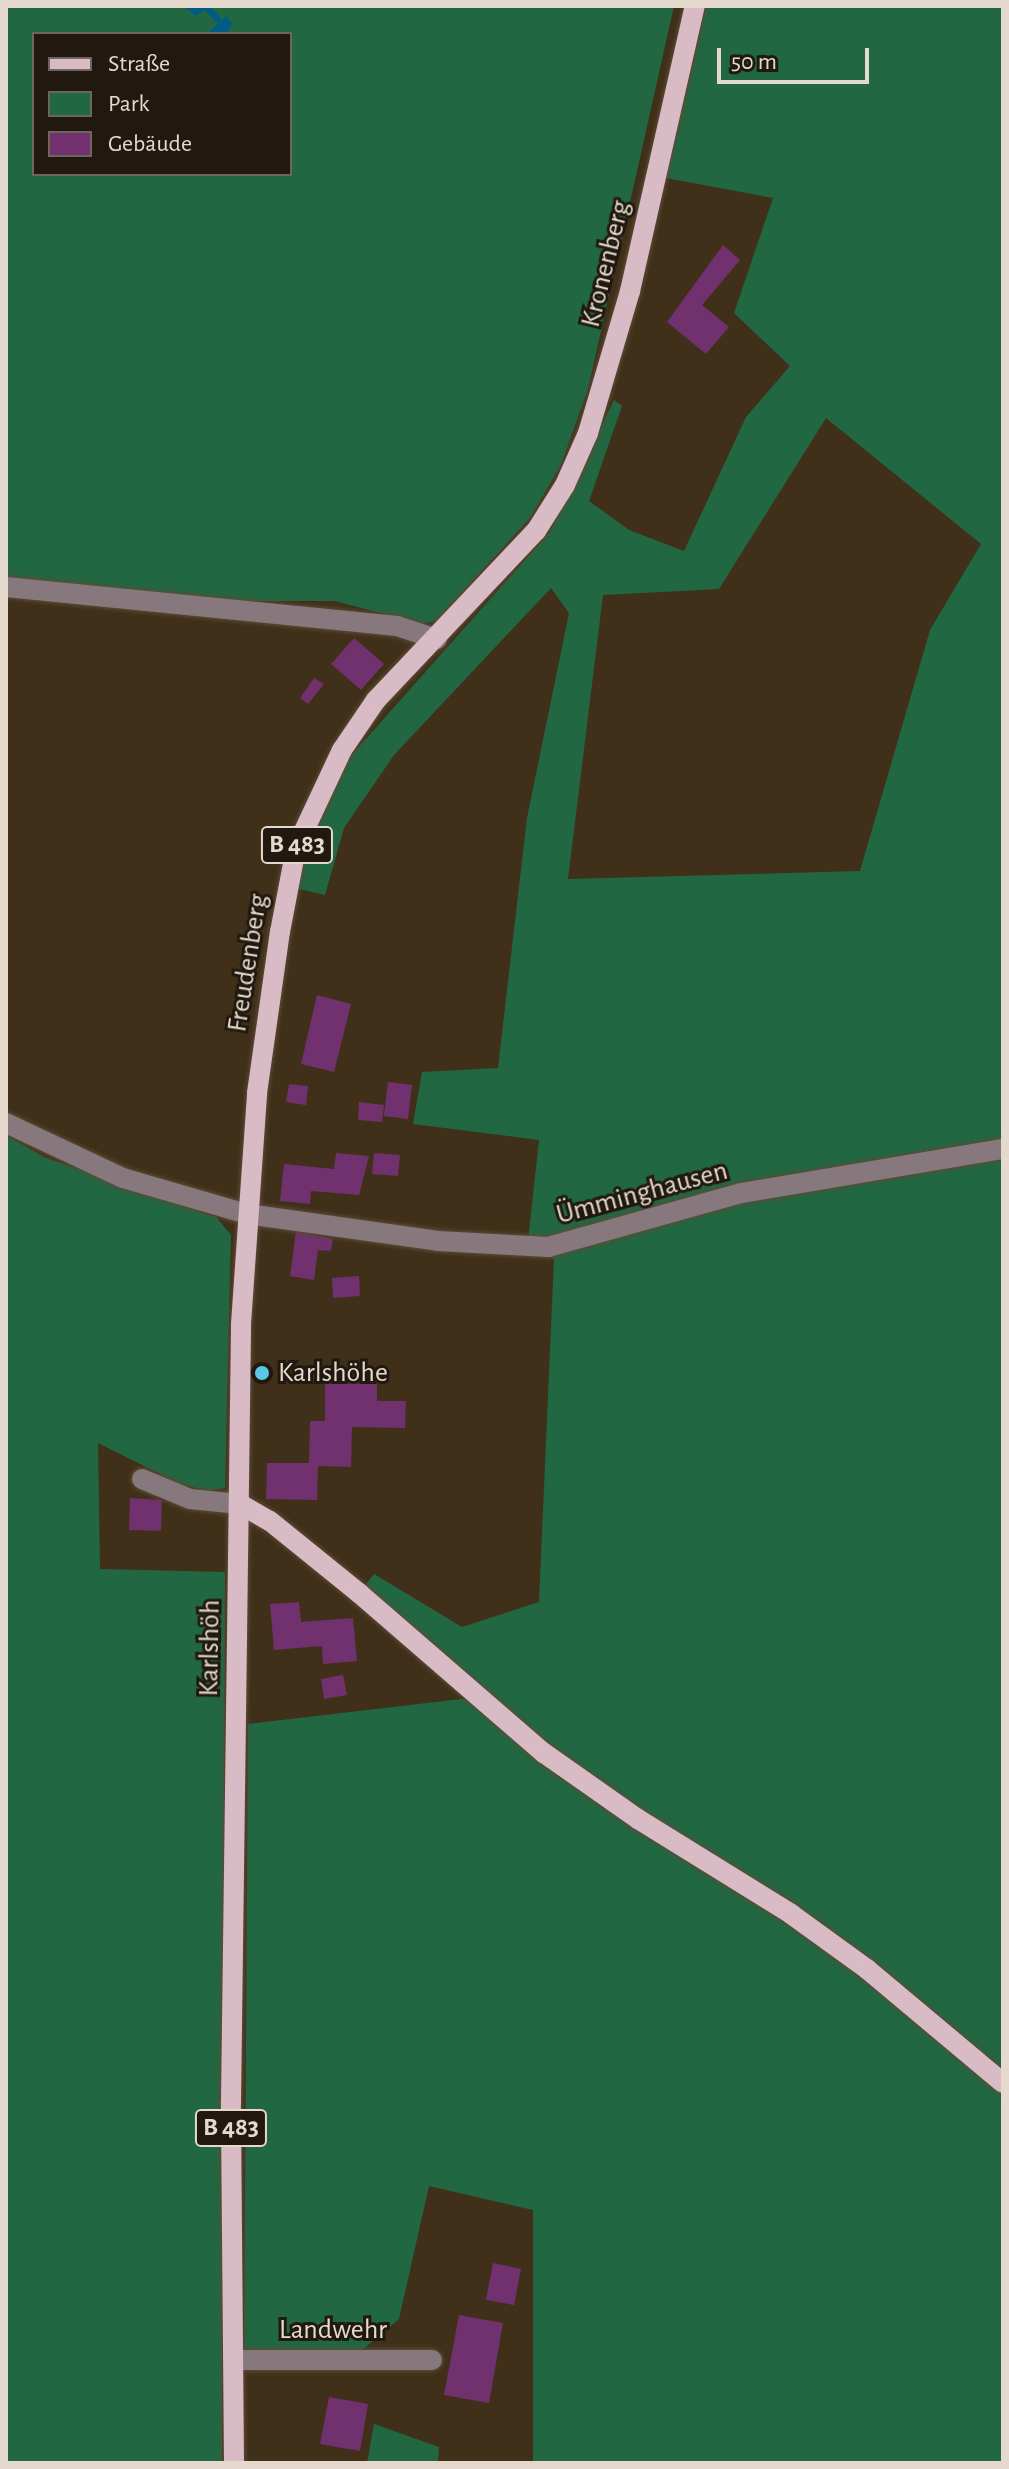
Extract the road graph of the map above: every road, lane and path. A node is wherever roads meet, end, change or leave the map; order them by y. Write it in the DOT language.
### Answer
graph roads {
  1 [pos="695,6"];
  2 [pos="588,433"];
  3 [pos="6,587"];
  4 [pos="437,639"];
  5 [pos="6,1123"];
  6 [pos="1003,1149"];
  7 [pos="247,1214"];
  8 [pos="142,1479"];
  9 [pos="240,1504"];
  10 [pos="1003,2083"];
  11 [pos="234,2360"];
  12 [pos="432,2360"];
  13 [pos="234,2463"];
  1 -- 2 [label="main road, Kronenberg / B 483"];
  2 -- 4 [label="main road, Freudenberg / B 483"];
  3 -- 4 [label="street"];
  4 -- 7 [label="main road, Freudenberg / B 483"];
  5 -- 7 [label="street, Ümminghausen"];
  6 -- 7 [label="street, Ümminghausen"];
  7 -- 9 [label="main road, Freudenberg / B 483"];
  8 -- 9 [label="street"];
  9 -- 10 [label="main road"];
  9 -- 11 [label="main road, Karlshöh / B 483"];
  11 -- 12 [label="street, Landwehr"];
  11 -- 13 [label="main road, B 483"];
}
